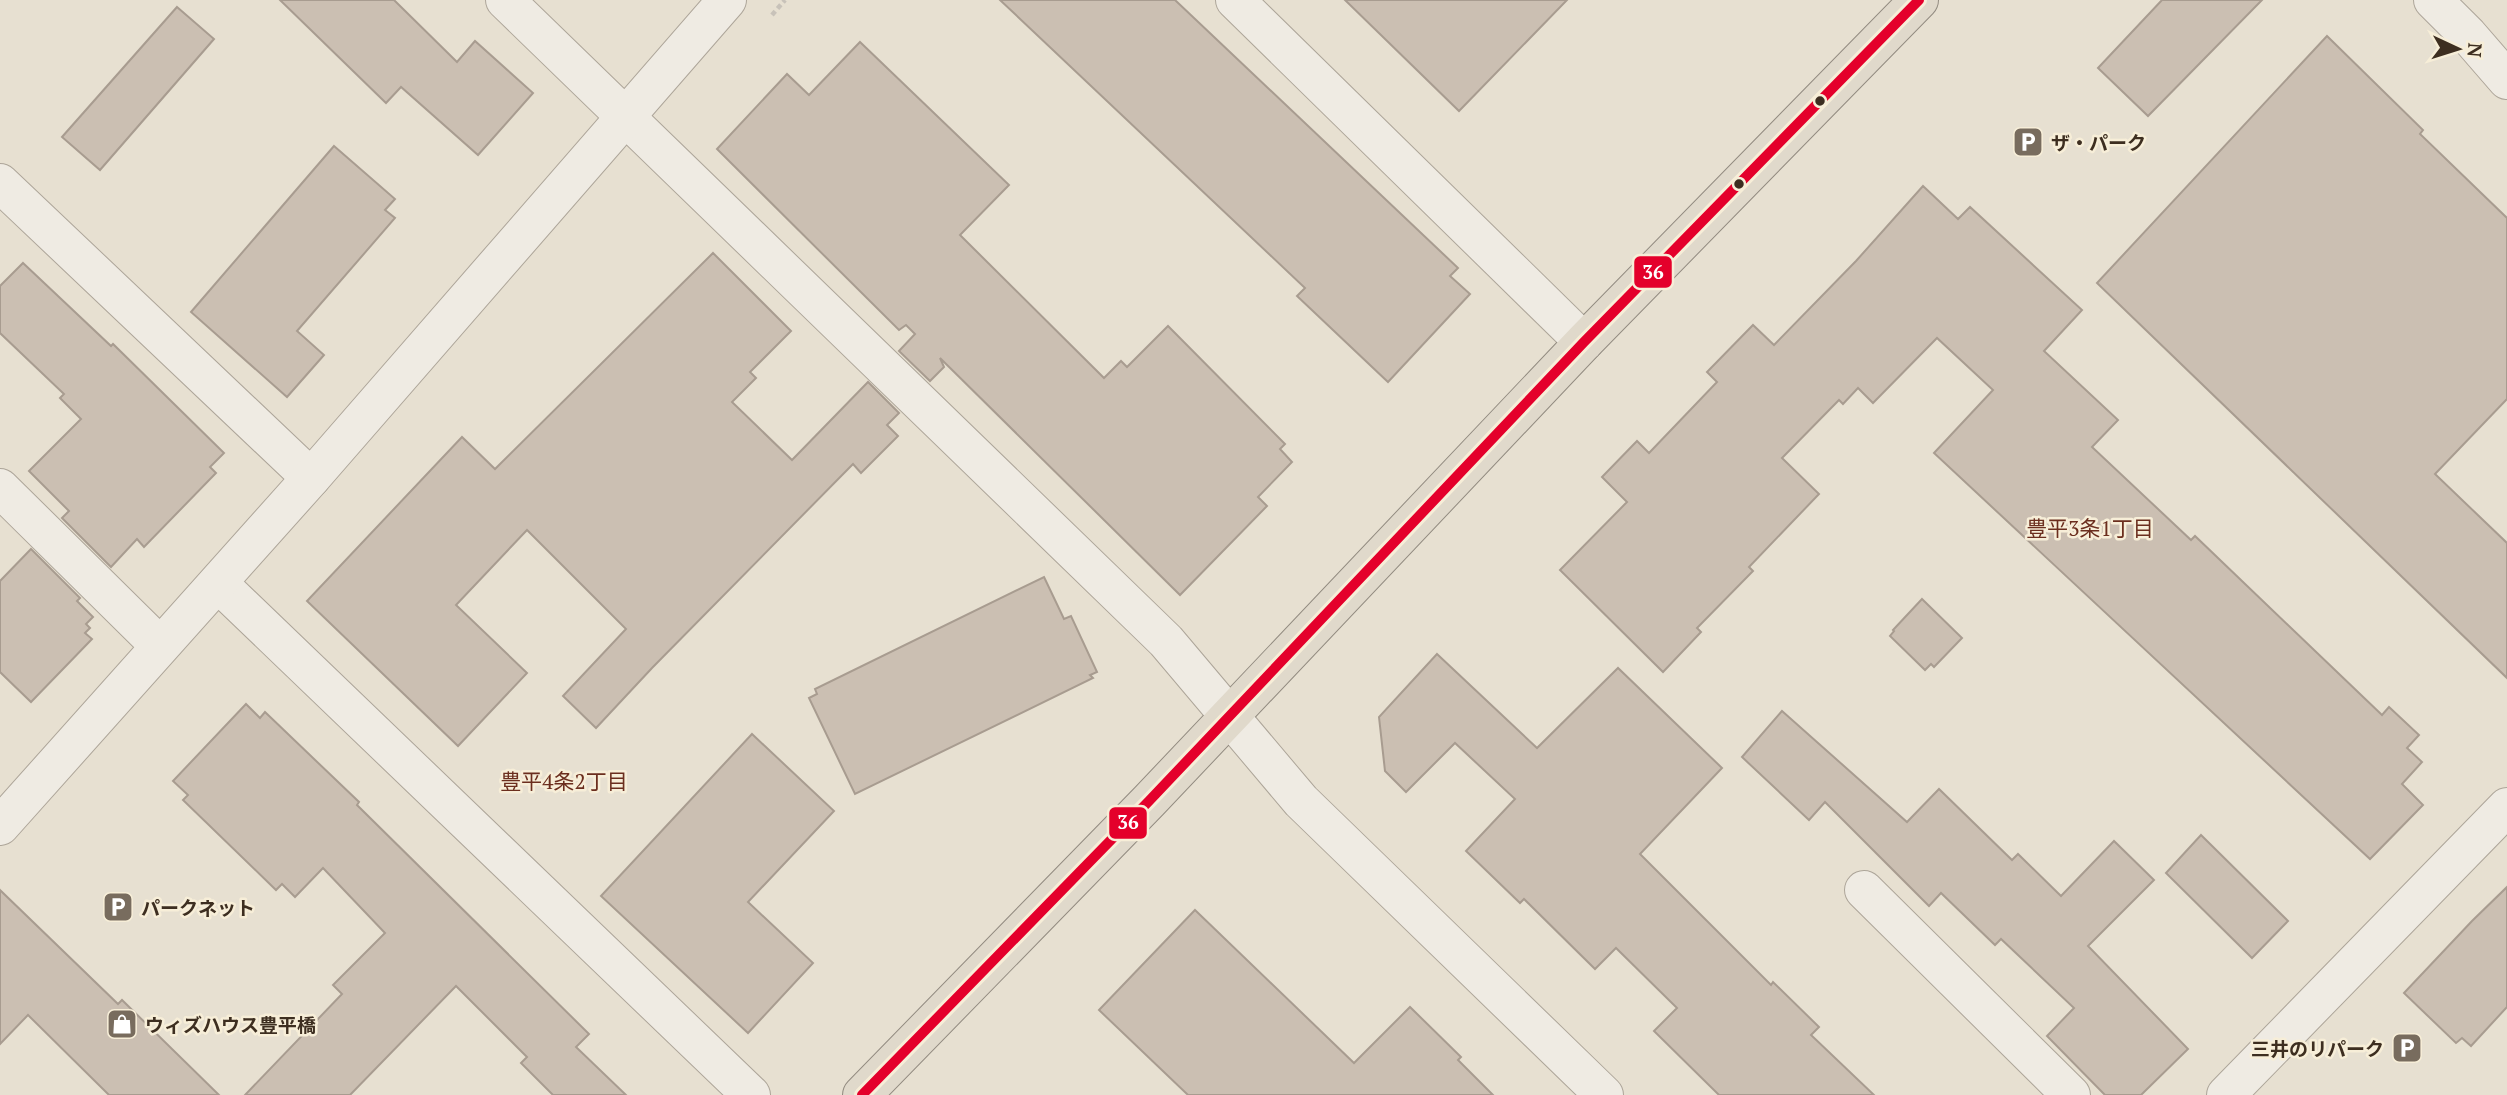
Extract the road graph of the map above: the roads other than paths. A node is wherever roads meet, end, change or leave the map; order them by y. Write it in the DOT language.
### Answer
graph roads {
  1 [pos="505,0"];
  2 [pos="727,0"];
  3 [pos="1235,0"];
  4 [pos="1919,0"];
  5 [pos="2432,0"];
  6 [pos="2507,80"];
  7 [pos="626,117"];
  8 [pos="0,183"];
  9 [pos="1584,342"];
  10 [pos="311,478"];
  11 [pos="0,488"];
  12 [pos="218,583"];
  13 [pos="160,646"];
  14 [pos="1230,716"];
  15 [pos="2507,807"];
  16 [pos="0,826"];
  17 [pos="1864,890"];
  18 [pos="751,1095"];
  19 [pos="862,1095"];
  20 [pos="1604,1095"];
  21 [pos="2071,1095"];
  22 [pos="2226,1095"];
  1 -- 7 [label="street"];
  2 -- 7 [label="street"];
  3 -- 9 [label="street"];
  4 -- 9 [label="highway"];
  5 -- 6 [label="street"];
  7 -- 10 [label="street"];
  7 -- 14 [label="street"];
  8 -- 10 [label="street"];
  9 -- 14 [label="highway"];
  10 -- 12 [label="street"];
  11 -- 13 [label="street"];
  12 -- 13 [label="street"];
  12 -- 18 [label="street"];
  13 -- 16 [label="street"];
  14 -- 19 [label="highway"];
  14 -- 20 [label="street"];
  15 -- 22 [label="street"];
  17 -- 21 [label="street"];
}
